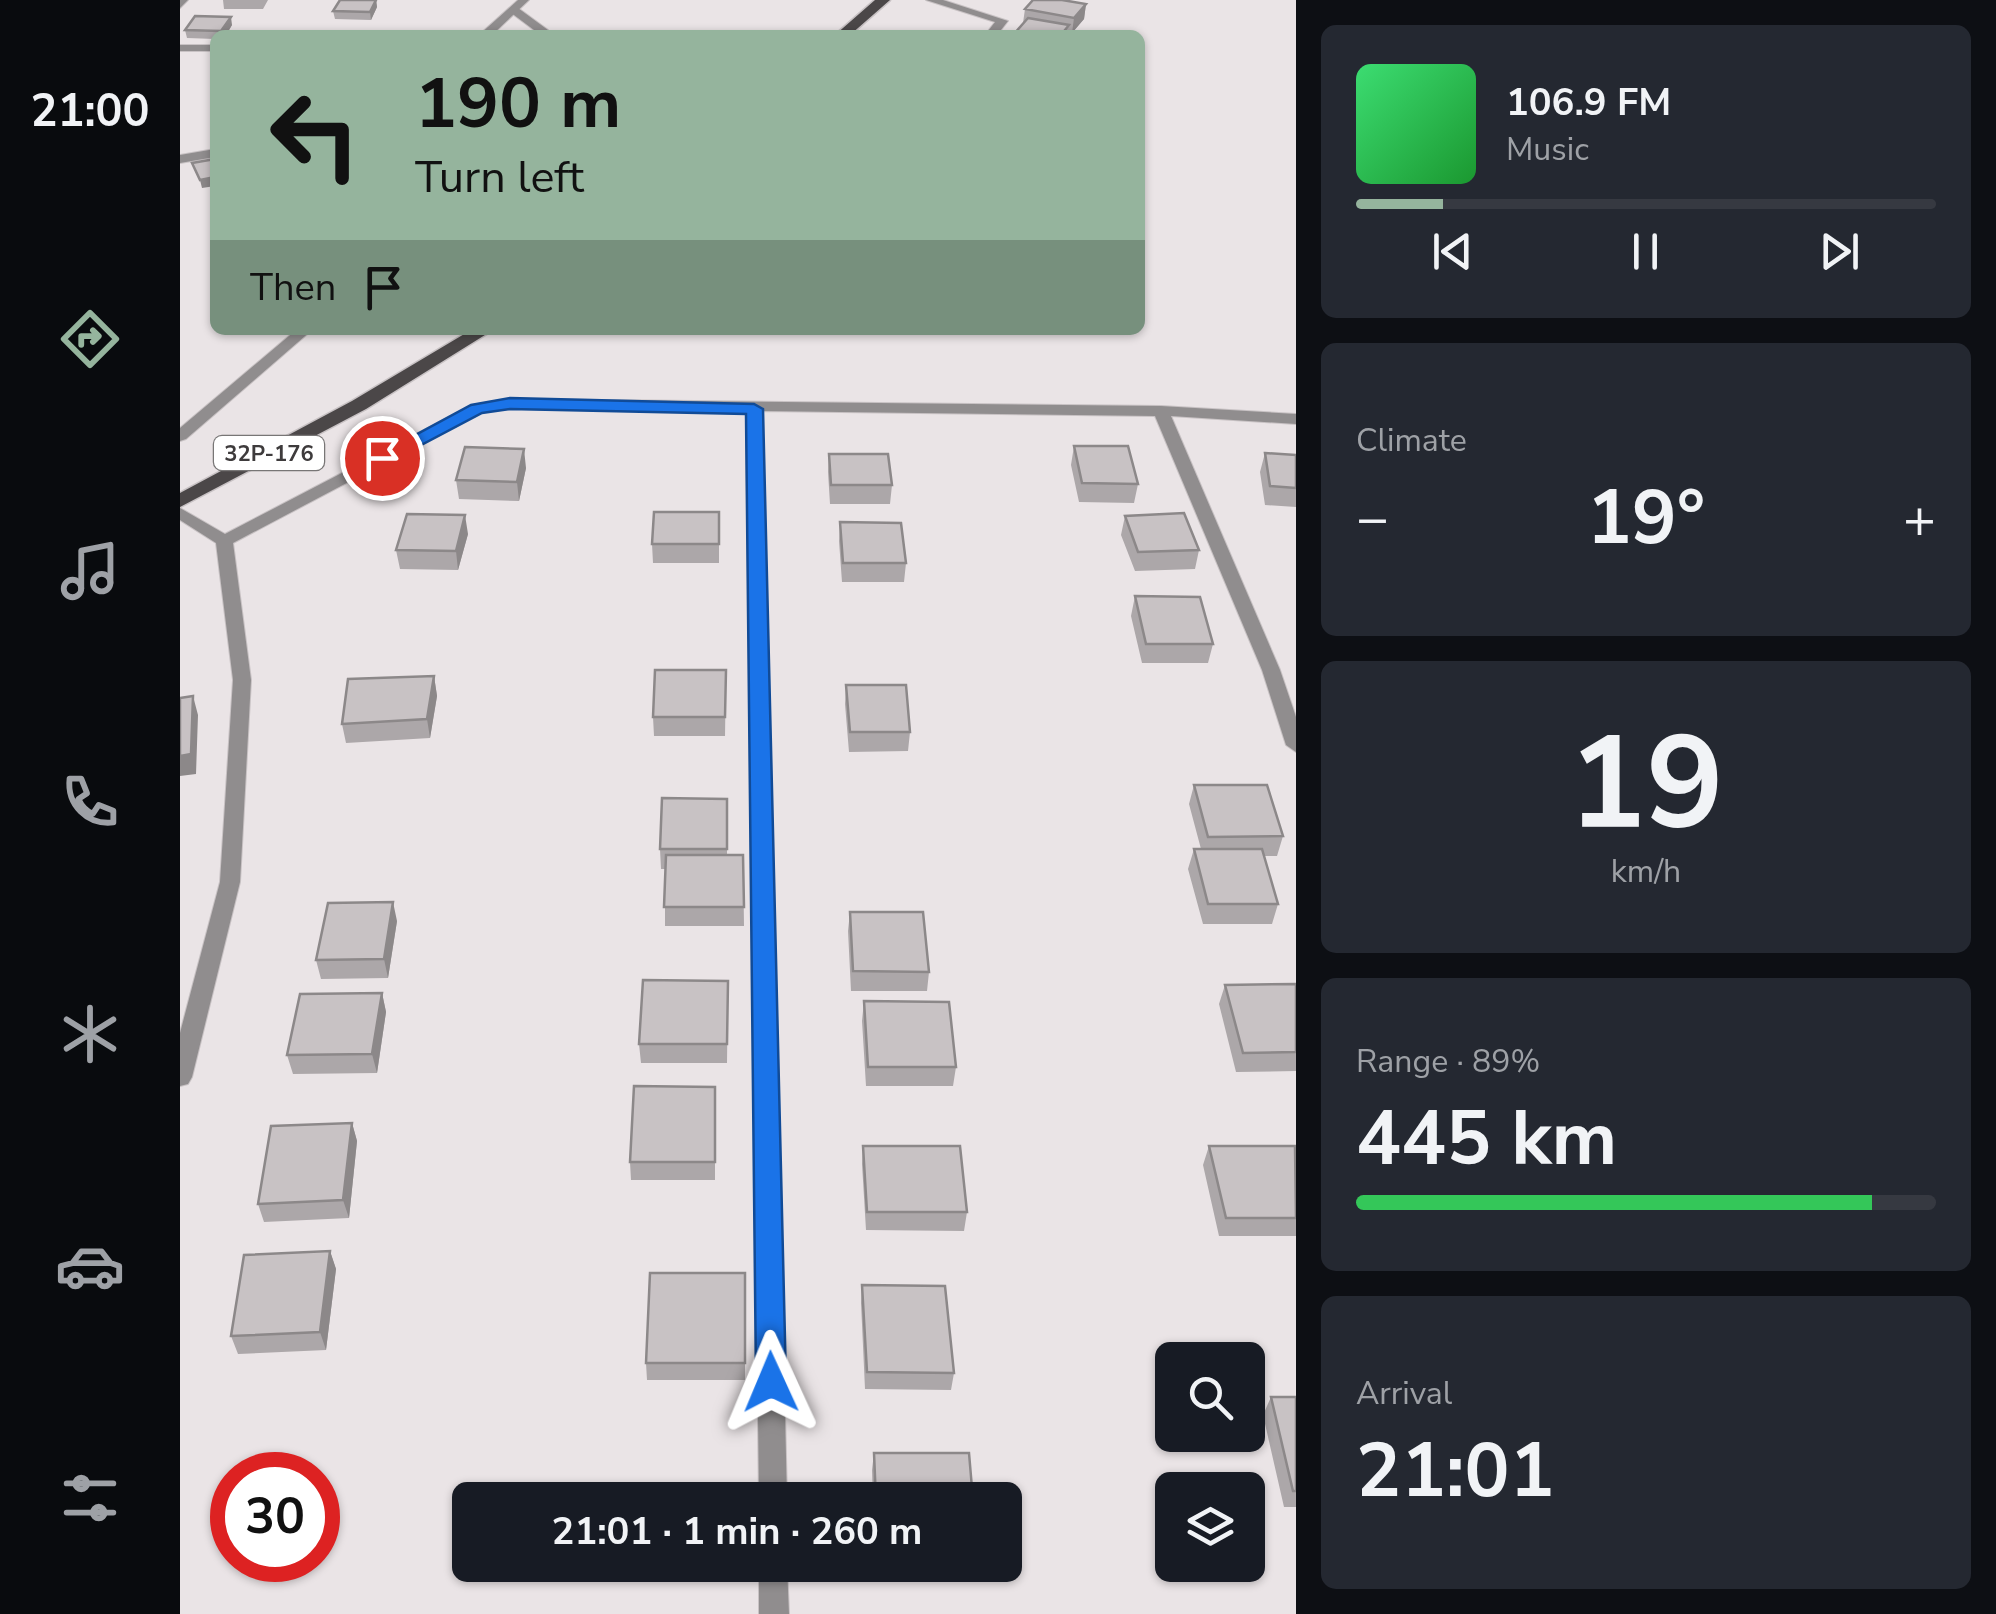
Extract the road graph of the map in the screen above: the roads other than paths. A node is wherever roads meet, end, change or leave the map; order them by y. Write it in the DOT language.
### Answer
graph roads {
  1 [pos="524,0"];
  2 [pos="883,0"];
  3 [pos="932,0"];
  4 [pos="866,6"];
  5 [pos="514,10"];
  6 [pos="491,30"];
  7 [pos="541,30"];
  8 [pos="846,30"];
  9 [pos="995,30"];
  10 [pos="180,48"];
  11 [pos="210,48"];
  12 [pos="210,154"];
  13 [pos="180,160"];
  14 [pos="299,335"];
  15 [pos="476,335"];
  16 [pos="754,409"];
  17 [pos="1161,411"];
  18 [pos="1296,419"];
  19 [pos="180,436"];
  20 [pos="180,501"];
  21 [pos="180,513"];
  22 [pos="224,541"];
  23 [pos="1296,745"];
  24 [pos="180,1077"];
  25 [pos="772,1482"];
  26 [pos="774,1582"];
  27 [pos="774,1614"];
  1 -- 5 [label="street"];
  2 -- 4 [label="main road"];
  3 -- 9 [label="street"];
  4 -- 8 [label="main road"];
  5 -- 6 [label="street"];
  5 -- 7 [label="street"];
  10 -- 11 [label="street"];
  12 -- 13 [label="street"];
  14 -- 19 [label="street"];
  15 -- 20 [label="main road, 32Р-176"];
  16 -- 17 [label="street"];
  16 -- 22 [label="street"];
  16 -- 25 [label="street"];
  17 -- 18 [label="street"];
  17 -- 23 [label="street"];
  21 -- 22 [label="street"];
  22 -- 24 [label="street"];
  26 -- 27 [label="street"];
}
